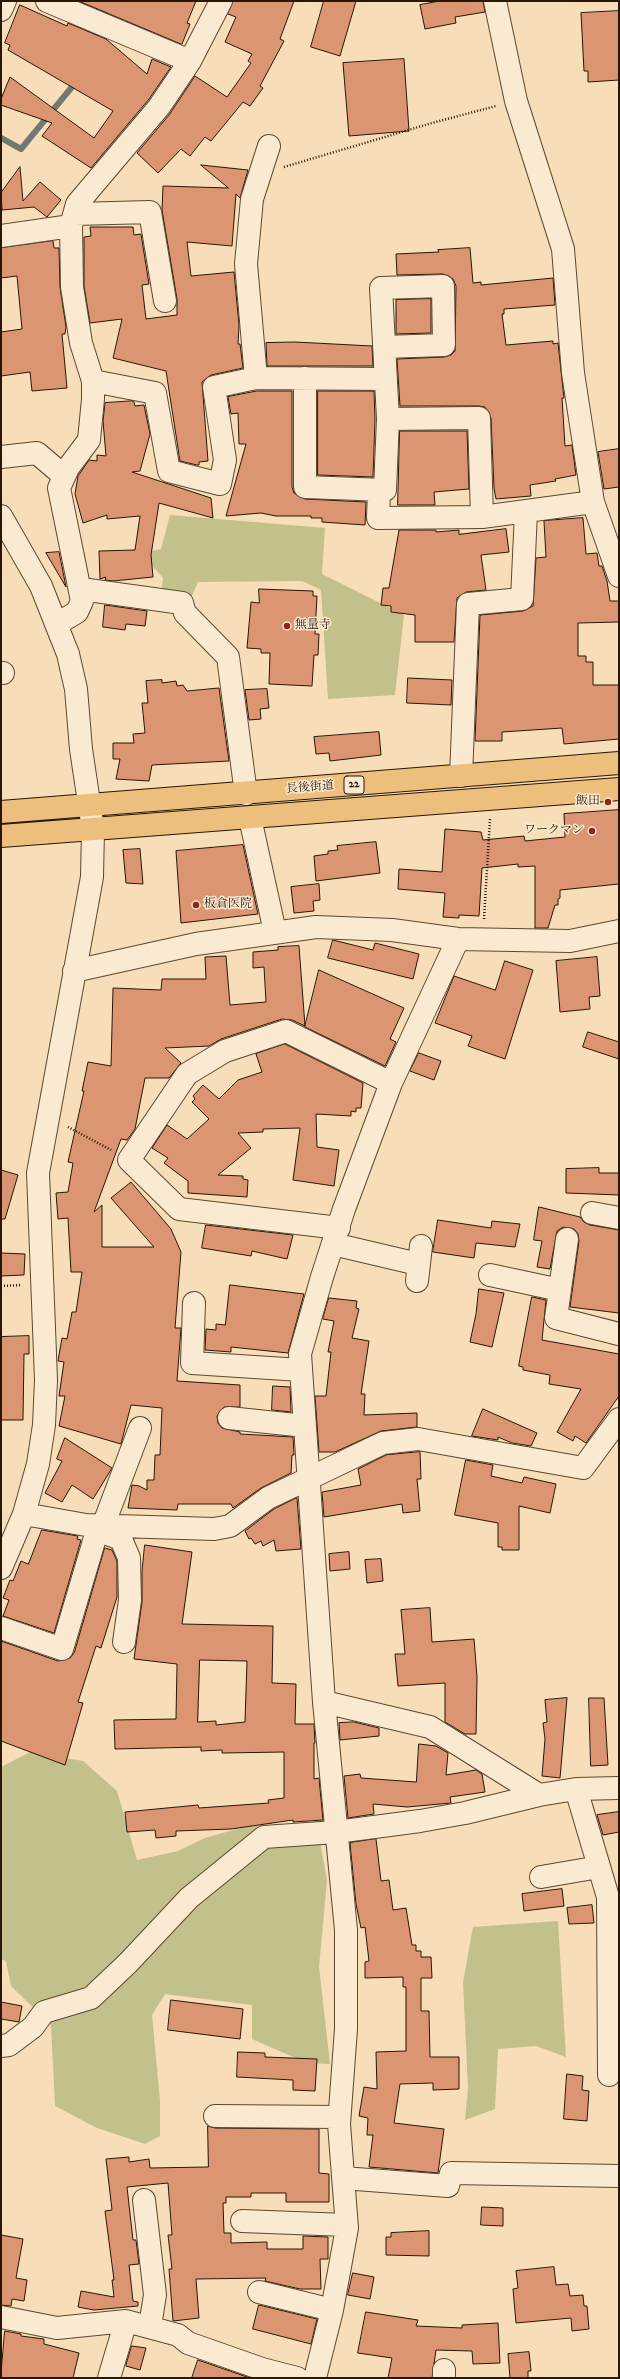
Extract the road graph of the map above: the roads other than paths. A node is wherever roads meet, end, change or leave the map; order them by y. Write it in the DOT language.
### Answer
graph roads {
  1 [pos="4,1"];
  2 [pos="221,1"];
  3 [pos="495,1"];
  4 [pos="53,2"];
  5 [pos="1,10"];
  6 [pos="190,61"];
  7 [pos="269,146"];
  8 [pos="73,220"];
  9 [pos="1,236"];
  10 [pos="165,301"];
  11 [pos="384,347"];
  12 [pos="256,378"];
  13 [pos="305,378"];
  14 [pos="384,379"];
  15 [pos="94,381"];
  16 [pos="388,419"];
  17 [pos="1,457"];
  18 [pos="64,476"];
  19 [pos="379,491"];
  20 [pos="593,502"];
  21 [pos="526,512"];
  22 [pos="1,516"];
  23 [pos="482,517"];
  24 [pos="10,552"];
  25 [pos="619,576"];
  26 [pos="81,589"];
  27 [pos="57,624"];
  28 [pos="619,762"];
  29 [pos="460,776"];
  30 [pos="619,789"];
  31 [pos="246,794"];
  32 [pos="89,805"];
  33 [pos="1,812"];
  34 [pos="250,818"];
  35 [pos="93,829"];
  36 [pos="1,836"];
  37 [pos="619,931"];
  38 [pos="275,932"];
  39 [pos="458,939"];
  40 [pos="74,971"];
  41 [pos="391,1083"];
  42 [pos="592,1213"];
  43 [pos="619,1218"];
  44 [pos="336,1236"];
  45 [pos="567,1239"];
  46 [pos="419,1264"];
  47 [pos="490,1275"];
  48 [pos="560,1290"];
  49 [pos="194,1303"];
  50 [pos="619,1334"];
  51 [pos="301,1370"];
  52 [pos="229,1418"];
  53 [pos="619,1419"];
  54 [pos="304,1426"];
  55 [pos="140,1428"];
  56 [pos="308,1479"];
  57 [pos="24,1514"];
  58 [pos="96,1527"];
  59 [pos="1,1568"];
  60 [pos="1,1628"];
  61 [pos="124,1642"];
  62 [pos="324,1702"];
  63 [pos="619,1788"];
  64 [pos="576,1789"];
  65 [pos="539,1795"];
  66 [pos="336,1832"];
  67 [pos="599,1867"];
  68 [pos="541,1877"];
  69 [pos="1,2046"];
  70 [pos="609,2075"];
  71 [pos="215,2116"];
  72 [pos="339,2117"];
  73 [pos="619,2176"];
  74 [pos="343,2178"];
  75 [pos="144,2200"];
  76 [pos="242,2222"];
  77 [pos="346,2225"];
  78 [pos="259,2292"];
  79 [pos="332,2310"];
  80 [pos="1,2317"];
  81 [pos="126,2321"];
  82 [pos="150,2326"];
  83 [pos="110,2378"];
  84 [pos="297,2378"];
  85 [pos="315,2378"];
  1 -- 5 [label="street"];
  2 -- 6 [label="street"];
  3 -- 20 [label="street"];
  4 -- 6 [label="street"];
  6 -- 8 [label="street"];
  7 -- 12 [label="street"];
  8 -- 9 [label="street"];
  8 -- 10 [label="street"];
  8 -- 15 [label="street"];
  11 -- 14 [label="street"];
  12 -- 13 [label="street"];
  12 -- 15 [label="street"];
  13 -- 14 [label="street"];
  13 -- 19 [label="street"];
  14 -- 16 [label="street"];
  15 -- 18 [label="street"];
  16 -- 19 [label="street"];
  16 -- 23 [label="street"];
  17 -- 18 [label="street"];
  18 -- 26 [label="street"];
  19 -- 23 [label="street"];
  20 -- 21 [label="street"];
  20 -- 25 [label="street"];
  21 -- 23 [label="street"];
  21 -- 29 [label="street"];
  22 -- 24 [label="street"];
  24 -- 27 [label="street"];
  26 -- 27 [label="street"];
  26 -- 31 [label="street"];
  27 -- 32 [label="street"];
  28 -- 29 [label="main road, 長後街道 / 22"];
  29 -- 31 [label="main road, 長後街道 / 22"];
  30 -- 34 [label="main road, 22"];
  31 -- 32 [label="main road, 長後街道 / 22"];
  32 -- 33 [label="main road, 長後街道 / 22"];
  32 -- 35 [label="street"];
  34 -- 35 [label="main road, 22"];
  34 -- 38 [label="street"];
  35 -- 36 [label="main road, 22"];
  35 -- 40 [label="street"];
  37 -- 39 [label="street"];
  38 -- 39 [label="street"];
  38 -- 40 [label="street"];
  39 -- 41 [label="street"];
  40 -- 57 [label="street"];
  41 -- 44 [label="street"];
  41 -- 44 [label="street"];
  42 -- 43 [label="street"];
  44 -- 46 [label="street"];
  44 -- 51 [label="street"];
  45 -- 48 [label="street"];
  47 -- 48 [label="street"];
  48 -- 50 [label="street"];
  49 -- 51 [label="street"];
  51 -- 54 [label="street"];
  52 -- 54 [label="street"];
  53 -- 56 [label="street"];
  54 -- 56 [label="street"];
  55 -- 58 [label="street"];
  56 -- 58 [label="street"];
  56 -- 62 [label="street"];
  57 -- 58 [label="street"];
  57 -- 59 [label="street"];
  58 -- 60 [label="street"];
  58 -- 61 [label="street"];
  62 -- 65 [label="street"];
  62 -- 66 [label="street"];
  63 -- 64 [label="street"];
  64 -- 65 [label="street"];
  64 -- 67 [label="street"];
  65 -- 66 [label="street"];
  66 -- 69 [label="street"];
  66 -- 72 [label="street"];
  67 -- 68 [label="street"];
  67 -- 70 [label="street"];
  71 -- 72 [label="street"];
  72 -- 74 [label="street"];
  73 -- 74 [label="street"];
  74 -- 77 [label="street"];
  75 -- 82 [label="street"];
  76 -- 77 [label="street"];
  77 -- 79 [label="street"];
  78 -- 79 [label="street"];
  79 -- 85 [label="street"];
  80 -- 81 [label="street"];
  81 -- 82 [label="street"];
  81 -- 83 [label="street"];
  82 -- 84 [label="street"];
}
